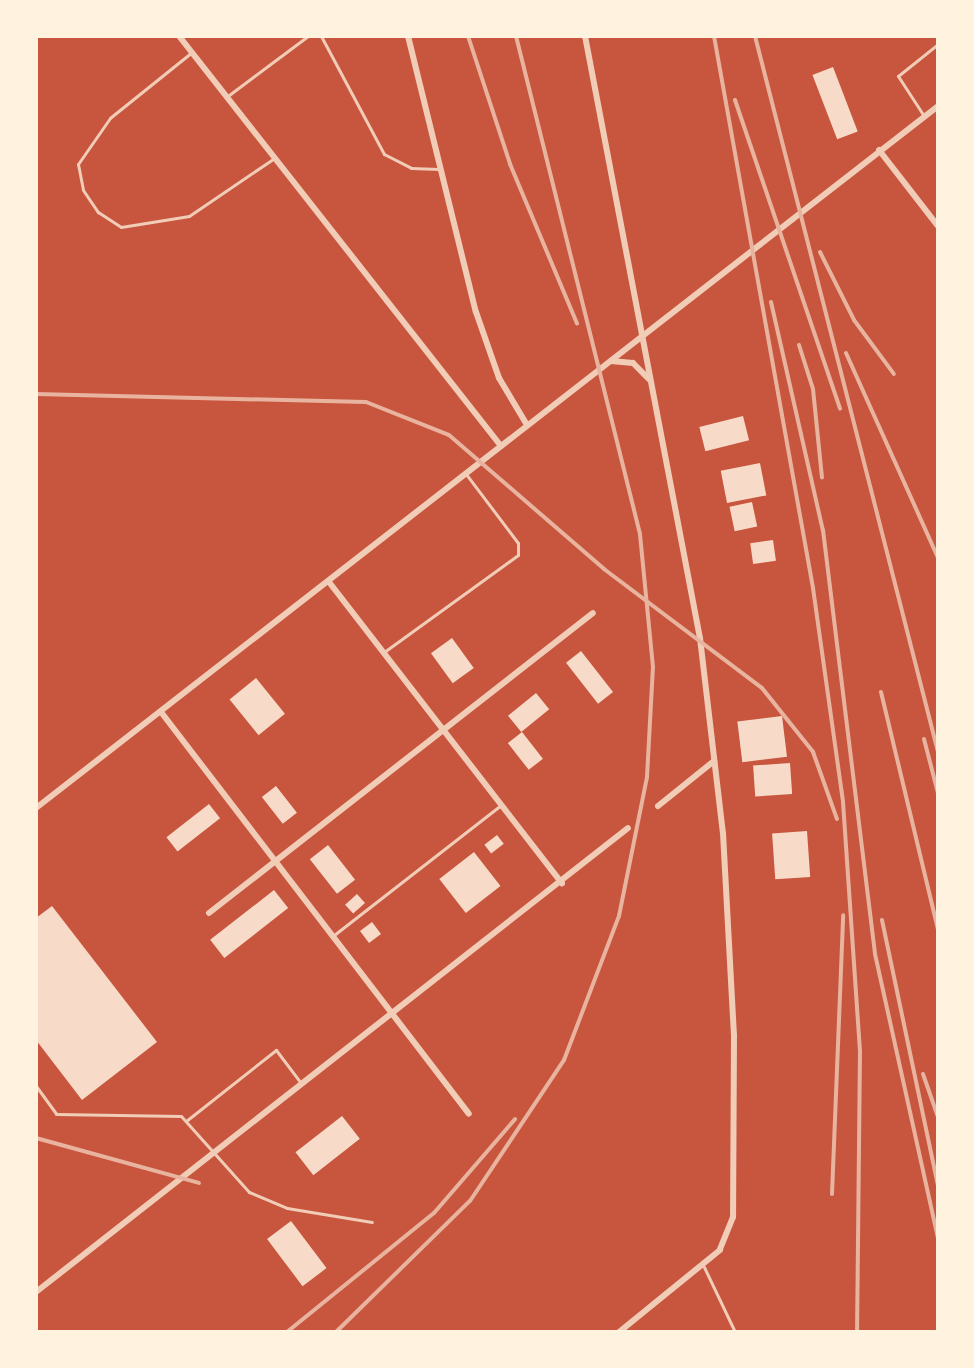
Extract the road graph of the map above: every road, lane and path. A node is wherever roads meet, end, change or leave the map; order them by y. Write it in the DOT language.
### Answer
graph roads {
  1 [pos="179,36"];
  2 [pos="308,36"];
  3 [pos="321,36"];
  4 [pos="408,36"];
  5 [pos="585,36"];
  6 [pos="938,44"];
  7 [pos="192,52"];
  8 [pos="226,98"];
  9 [pos="938,106"];
  10 [pos="924,116"];
  11 [pos="879,150"];
  12 [pos="274,158"];
  13 [pos="439,169"];
  14 [pos="938,226"];
  15 [pos="643,334"];
  16 [pos="608,362"];
  17 [pos="653,385"];
  18 [pos="527,425"];
  19 [pos="501,446"];
  20 [pos="938,462"];
  21 [pos="466,474"];
  22 [pos="938,491"];
  23 [pos="329,582"];
  24 [pos="593,613"];
  25 [pos="384,653"];
  26 [pos="161,712"];
  27 [pos="444,731"];
  28 [pos="714,761"];
  29 [pos="501,805"];
  30 [pos="658,806"];
  31 [pos="36,808"];
  32 [pos="628,828"];
  33 [pos="276,861"];
  34 [pos="562,884"];
  35 [pos="209,913"];
  36 [pos="333,935"];
  37 [pos="394,1014"];
  38 [pos="302,1085"];
  39 [pos="36,1086"];
  40 [pos="469,1114"];
  41 [pos="186,1121"];
  42 [pos="215,1152"];
  43 [pos="372,1222"];
  44 [pos="704,1267"];
  45 [pos="36,1292"];
  46 [pos="619,1332"];
  47 [pos="735,1332"];
  1 -- 7 [label="street"];
  2 -- 8 [label="lane"];
  3 -- 13 [label="lane"];
  4 -- 13 [label="street"];
  5 -- 15 [label="street"];
  6 -- 10 [label="lane"];
  7 -- 8 [label="street"];
  7 -- 12 [label="lane"];
  8 -- 12 [label="street"];
  9 -- 10 [label="street"];
  10 -- 11 [label="street"];
  11 -- 14 [label="street"];
  11 -- 15 [label="street"];
  12 -- 19 [label="street"];
  13 -- 18 [label="street"];
  15 -- 16 [label="street"];
  15 -- 17 [label="street"];
  16 -- 17 [label="street"];
  16 -- 18 [label="street"];
  17 -- 28 [label="street"];
  18 -- 19 [label="street"];
  19 -- 21 [label="street"];
  20 -- 22 [label="lane"];
  21 -- 23 [label="street"];
  21 -- 25 [label="lane"];
  23 -- 25 [label="street"];
  23 -- 26 [label="street"];
  24 -- 27 [label="street"];
  25 -- 27 [label="street"];
  26 -- 31 [label="street"];
  26 -- 33 [label="street"];
  27 -- 29 [label="street"];
  27 -- 33 [label="street"];
  28 -- 30 [label="street"];
  28 -- 44 [label="street"];
  29 -- 34 [label="street"];
  29 -- 36 [label="lane"];
  32 -- 34 [label="street"];
  33 -- 35 [label="street"];
  33 -- 36 [label="street"];
  34 -- 37 [label="street"];
  36 -- 37 [label="street"];
  37 -- 38 [label="street"];
  37 -- 40 [label="street"];
  38 -- 41 [label="lane"];
  38 -- 42 [label="street"];
  39 -- 41 [label="lane"];
  41 -- 42 [label="lane"];
  42 -- 43 [label="lane"];
  42 -- 45 [label="street"];
  44 -- 46 [label="street"];
  44 -- 47 [label="lane"];
}
